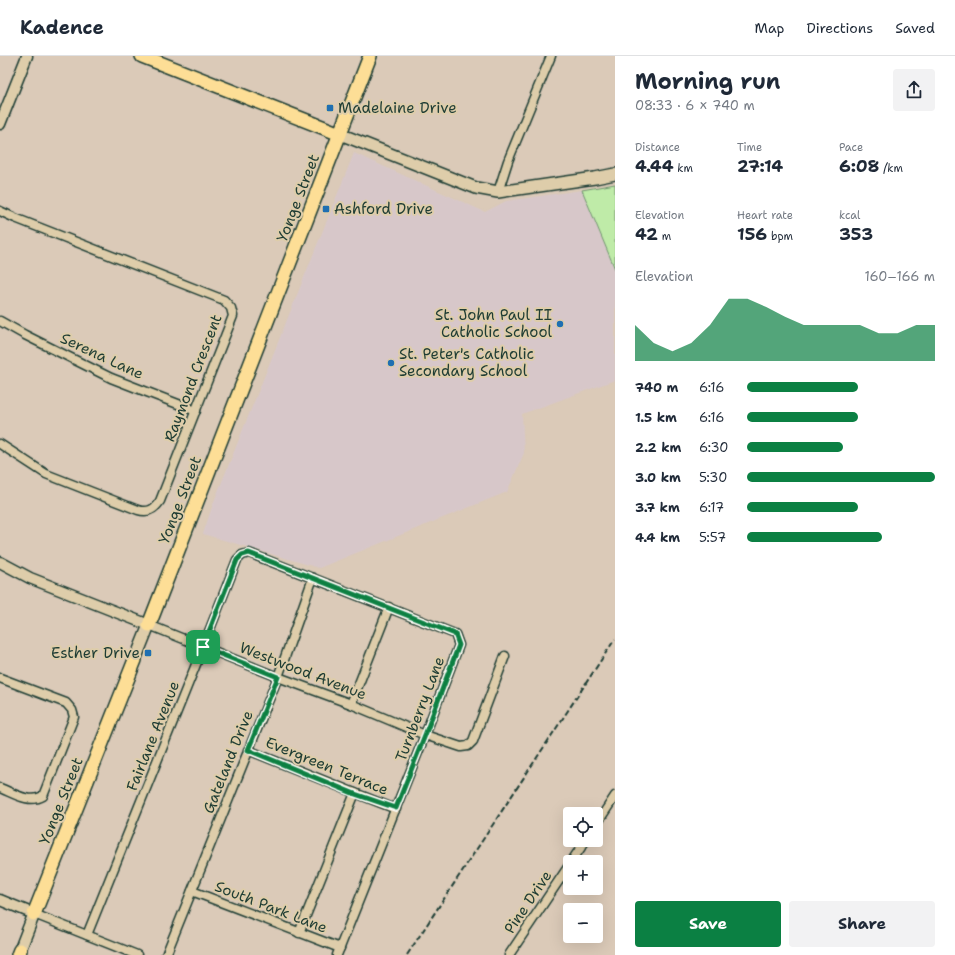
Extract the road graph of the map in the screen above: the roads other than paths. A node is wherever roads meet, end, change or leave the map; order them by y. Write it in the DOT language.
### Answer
graph roads {
  1 [pos="27,56"];
  2 [pos="142,56"];
  3 [pos="370,56"];
  4 [pos="551,56"];
  5 [pos="0,124"];
  6 [pos="340,134"];
  7 [pos="615,174"];
  8 [pos="498,192"];
  9 [pos="0,211"];
  10 [pos="0,321"];
  11 [pos="196,411"];
  12 [pos="0,444"];
  13 [pos="249,553"];
  14 [pos="0,562"];
  15 [pos="313,578"];
  16 [pos="389,607"];
  17 [pos="149,625"];
  18 [pos="203,647"];
  19 [pos="505,656"];
  20 [pos="135,660"];
  21 [pos="278,677"];
  22 [pos="0,678"];
  23 [pos="351,704"];
  24 [pos="425,735"];
  25 [pos="248,750"];
  26 [pos="0,788"];
  27 [pos="355,794"];
  28 [pos="615,796"];
  29 [pos="396,808"];
  30 [pos="603,814"];
  31 [pos="563,875"];
  32 [pos="192,892"];
  33 [pos="0,900"];
  34 [pos="34,914"];
  35 [pos="299,933"];
  36 [pos="87,935"];
  37 [pos="19,952"];
  38 [pos="338,952"];
  39 [pos="137,955"];
  40 [pos="166,955"];
  41 [pos="509,955"];
  1 -- 5 [label="street"];
  2 -- 6 [label="main road"];
  3 -- 6 [label="main road, Yonge Street"];
  4 -- 8 [label="street"];
  6 -- 8 [label="main road"];
  6 -- 17 [label="main road, Yonge Street"];
  7 -- 8 [label="main road"];
  9 -- 11 [label="street, Raymond Crescent"];
  10 -- 11 [label="street, Serena Lane"];
  11 -- 12 [label="street, Raymond Crescent"];
  13 -- 15 [label="street, Turnberry Lane"];
  13 -- 18 [label="street, Fairlane Avenue"];
  14 -- 17 [label="street"];
  15 -- 16 [label="street, Turnberry Lane"];
  15 -- 21 [label="street, Gateland Drive"];
  16 -- 23 [label="street"];
  16 -- 24 [label="street, Turnberry Lane"];
  17 -- 18 [label="street, Westwood Avenue"];
  17 -- 20 [label="main road, Yonge Street"];
  18 -- 21 [label="street, Westwood Avenue"];
  18 -- 36 [label="street, Fairlane Avenue"];
  19 -- 24 [label="street, Westwood Avenue"];
  20 -- 34 [label="main road, Yonge Street"];
  21 -- 23 [label="street, Westwood Avenue"];
  21 -- 25 [label="street, Gateland Drive"];
  22 -- 26 [label="street"];
  23 -- 24 [label="street, Westwood Avenue"];
  24 -- 29 [label="street, Turnberry Lane"];
  25 -- 27 [label="street, Evergreen Terrace"];
  25 -- 32 [label="street, Gateland Drive"];
  27 -- 29 [label="street, Evergreen Terrace"];
  27 -- 35 [label="street"];
  28 -- 30 [label="street"];
  29 -- 38 [label="street, Turnberry Lane"];
  31 -- 41 [label="street, Pine Drive"];
  32 -- 35 [label="street, South Park Lane"];
  32 -- 40 [label="street, Gateland Drive"];
  33 -- 34 [label="street"];
  34 -- 36 [label="street"];
  34 -- 37 [label="main road, Yonge Street"];
  35 -- 38 [label="street, South Park Lane"];
  36 -- 39 [label="street"];
}
